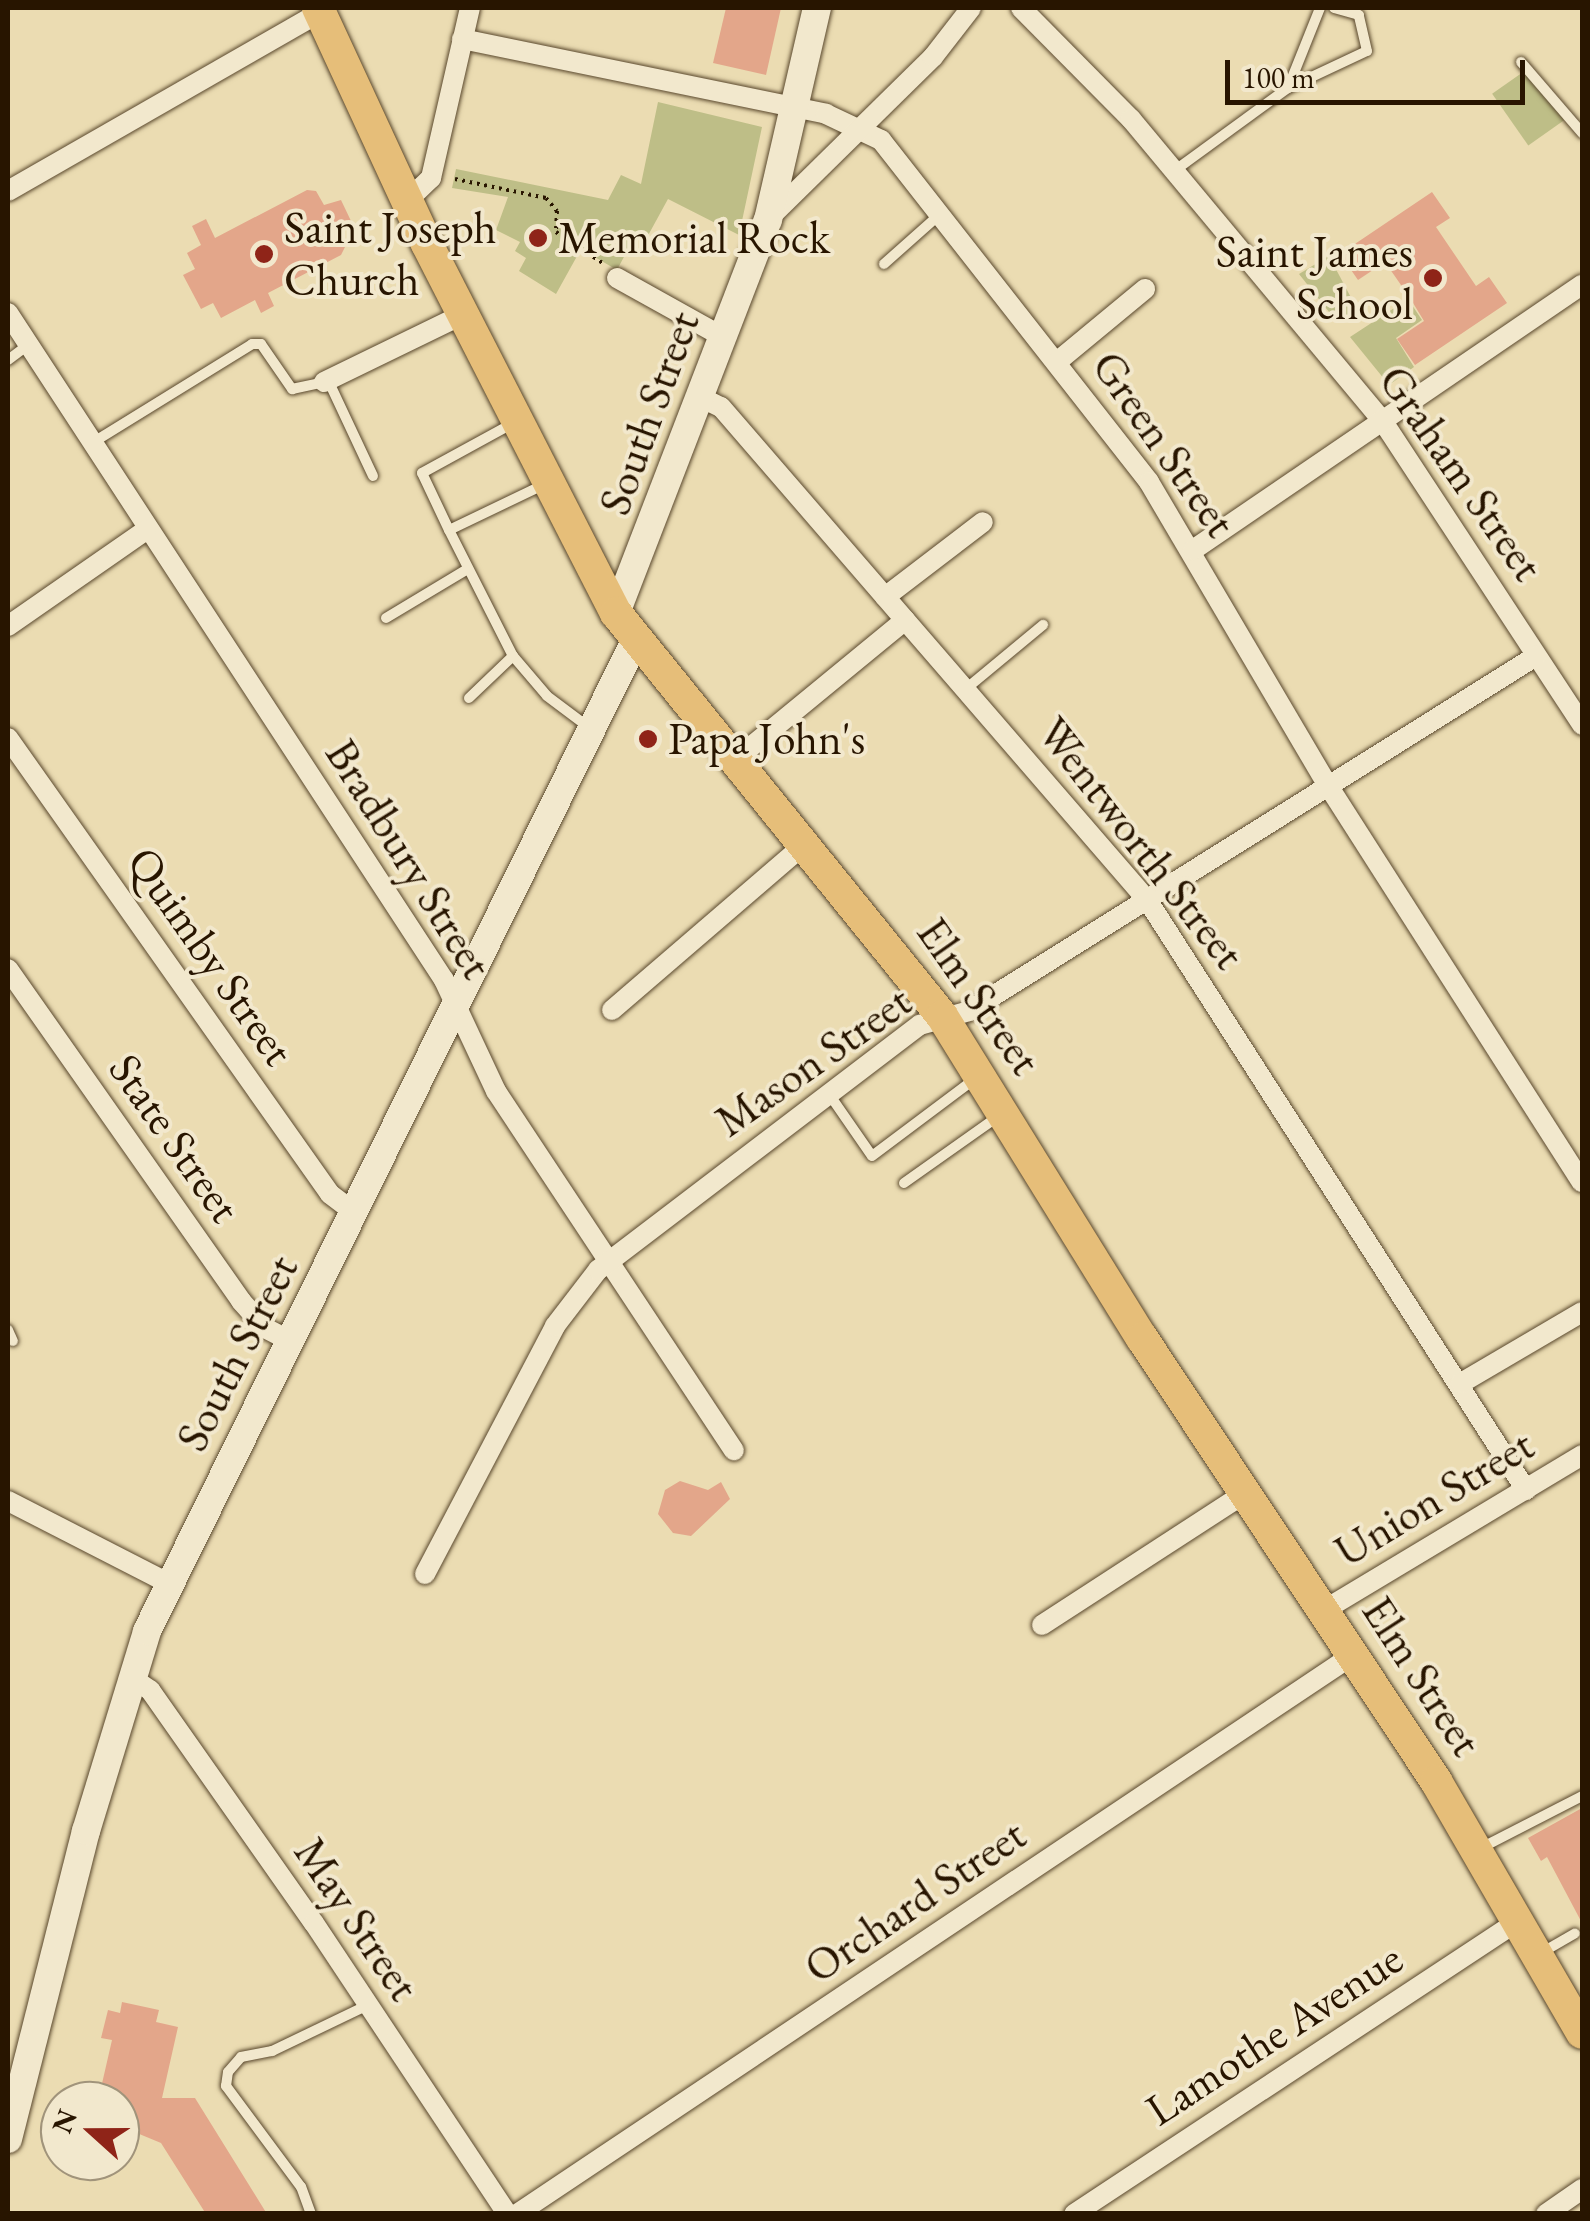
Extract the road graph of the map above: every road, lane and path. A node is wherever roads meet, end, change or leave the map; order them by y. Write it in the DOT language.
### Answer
graph roads {
  1 [pos="470,8"];
  2 [pos="817,8"];
  3 [pos="971,8"];
  4 [pos="1021,8"];
  5 [pos="1320,8"];
  6 [pos="1334,8"];
  7 [pos="320,10"];
  8 [pos="462,39"];
  9 [pos="1520,62"];
  10 [pos="1288,88"];
  11 [pos="796,109"];
  12 [pos="864,127"];
  13 [pos="1582,133"];
  14 [pos="1174,171"];
  15 [pos="456,179"];
  16 [pos="8,192"];
  17 [pos="406,202"];
  18 [pos="940,214"];
  19 [pos="768,220"];
  20 [pos="884,264"];
  21 [pos="616,278"];
  22 [pos="1582,285"];
  23 [pos="1146,290"];
  24 [pos="8,314"];
  25 [pos="464,314"];
  26 [pos="721,336"];
  27 [pos="28,345"];
  28 [pos="8,360"];
  29 [pos="1058,361"];
  30 [pos="326,381"];
  31 [pos="698,396"];
  32 [pos="518,420"];
  33 [pos="1382,420"];
  34 [pos="91,444"];
  35 [pos="373,476"];
  36 [pos="549,482"];
  37 [pos="984,522"];
  38 [pos="146,530"];
  39 [pos="450,530"];
  40 [pos="1193,550"];
  41 [pos="466,570"];
  42 [pos="885,597"];
  43 [pos="616,614"];
  44 [pos="386,618"];
  45 [pos="905,620"];
  46 [pos="1043,625"];
  47 [pos="8,626"];
  48 [pos="635,640"];
  49 [pos="513,656"];
  50 [pos="1536,656"];
  51 [pos="967,688"];
  52 [pos="469,698"];
  53 [pos="1582,726"];
  54 [pos="592,730"];
  55 [pos="8,738"];
  56 [pos="736,759"];
  57 [pos="1329,788"];
  58 [pos="806,843"];
  59 [pos="1148,901"];
  60 [pos="8,970"];
  61 [pos="458,1010"];
  62 [pos="612,1010"];
  63 [pos="942,1016"];
  64 [pos="980,1074"];
  65 [pos="829,1094"];
  66 [pos="1005,1112"];
  67 [pos="904,1182"];
  68 [pos="1582,1182"];
  69 [pos="355,1213"];
  70 [pos="610,1261"];
  71 [pos="1582,1312"];
  72 [pos="8,1330"];
  73 [pos="289,1340"];
  74 [pos="13,1342"];
  75 [pos="1461,1382"];
  76 [pos="734,1450"];
  77 [pos="1582,1455"];
  78 [pos="1526,1490"];
  79 [pos="1246,1494"];
  80 [pos="9,1504"];
  81 [pos="426,1574"];
  82 [pos="168,1583"];
  83 [pos="1326,1610"];
  84 [pos="1042,1625"];
  85 [pos="1356,1653"];
  86 [pos="132,1678"];
  87 [pos="1582,1796"];
  88 [pos="1476,1850"];
  89 [pos="1518,1921"];
  90 [pos="1575,1933"];
  91 [pos="1538,1955"];
  92 [pos="368,2004"];
  93 [pos="1582,2033"];
  94 [pos="8,2139"];
  95 [pos="1582,2189"];
  96 [pos="311,2214"];
  97 [pos="507,2214"];
  98 [pos="517,2214"];
  99 [pos="1074,2214"];
  100 [pos="1546,2214"];
  1 -- 8 [label="street"];
  2 -- 11 [label="street, South Street"];
  3 -- 12 [label="street"];
  4 -- 14 [label="street, Graham Street"];
  5 -- 10 [label="lane"];
  6 -- 10 [label="lane"];
  7 -- 16 [label="street"];
  7 -- 17 [label="main road, Elm Street"];
  8 -- 11 [label="street"];
  8 -- 17 [label="street"];
  9 -- 13 [label="lane"];
  10 -- 14 [label="lane"];
  11 -- 12 [label="street"];
  11 -- 19 [label="street, South Street"];
  12 -- 18 [label="street, Green Street"];
  12 -- 19 [label="street"];
  14 -- 33 [label="street, Graham Street"];
  15 -- 21 [label="path"];
  17 -- 25 [label="main road, Elm Street"];
  18 -- 20 [label="lane"];
  18 -- 29 [label="street, Green Street"];
  19 -- 26 [label="street, South Street"];
  21 -- 26 [label="street"];
  22 -- 33 [label="street"];
  23 -- 29 [label="street"];
  24 -- 27 [label="street, Bradbury Street"];
  25 -- 30 [label="street"];
  25 -- 32 [label="main road, Elm Street"];
  26 -- 31 [label="street, South Street"];
  27 -- 28 [label="lane"];
  27 -- 34 [label="street, Bradbury Street"];
  29 -- 40 [label="street, Green Street"];
  30 -- 34 [label="lane"];
  30 -- 35 [label="lane"];
  31 -- 42 [label="street, Wentworth Street"];
  31 -- 43 [label="street, South Street"];
  32 -- 36 [label="main road, Elm Street"];
  32 -- 39 [label="lane"];
  33 -- 40 [label="street"];
  33 -- 50 [label="street, Graham Street"];
  34 -- 38 [label="street, Bradbury Street"];
  36 -- 39 [label="lane"];
  36 -- 43 [label="main road, Elm Street"];
  37 -- 42 [label="street"];
  38 -- 47 [label="street"];
  38 -- 61 [label="street, Bradbury Street"];
  39 -- 41 [label="lane"];
  40 -- 57 [label="street, Green Street"];
  41 -- 44 [label="lane"];
  41 -- 49 [label="lane"];
  42 -- 45 [label="street, Wentworth Street"];
  43 -- 48 [label="main road, Elm Street"];
  45 -- 51 [label="street, Wentworth Street"];
  45 -- 56 [label="street"];
  46 -- 51 [label="lane"];
  48 -- 54 [label="street, South Street"];
  48 -- 56 [label="main road, Elm Street"];
  49 -- 52 [label="lane"];
  49 -- 54 [label="lane"];
  50 -- 53 [label="street, Graham Street"];
  50 -- 57 [label="street, Mason Street"];
  51 -- 59 [label="street, Wentworth Street"];
  54 -- 61 [label="street, South Street"];
  55 -- 69 [label="street, Quimby Street"];
  56 -- 58 [label="main road, Elm Street"];
  57 -- 59 [label="street, Mason Street"];
  57 -- 68 [label="street, Green Street"];
  58 -- 62 [label="street"];
  58 -- 63 [label="main road, Elm Street"];
  59 -- 63 [label="street, Mason Street"];
  59 -- 75 [label="street, Wentworth Street"];
  60 -- 73 [label="street, State Street"];
  61 -- 69 [label="street, South Street"];
  61 -- 70 [label="street, Bradbury Street"];
  63 -- 64 [label="main road, Elm Street"];
  63 -- 65 [label="street, Mason Street"];
  64 -- 65 [label="lane"];
  64 -- 66 [label="main road, Elm Street"];
  65 -- 70 [label="street, Mason Street"];
  66 -- 67 [label="lane"];
  66 -- 79 [label="main road, Elm Street"];
  69 -- 73 [label="street, South Street"];
  70 -- 76 [label="street, Bradbury Street"];
  70 -- 81 [label="street, Mason Street"];
  71 -- 75 [label="street"];
  72 -- 74 [label="lane"];
  73 -- 82 [label="street, South Street"];
  75 -- 78 [label="street, Wentworth Street"];
  77 -- 78 [label="street, Union Street"];
  78 -- 83 [label="street, Union Street"];
  79 -- 83 [label="main road, Elm Street"];
  79 -- 84 [label="street"];
  80 -- 82 [label="street"];
  82 -- 86 [label="street, South Street"];
  83 -- 85 [label="main road, Elm Street"];
  85 -- 88 [label="main road, Elm Street"];
  85 -- 98 [label="street, Orchard Street"];
  86 -- 92 [label="street, May Street"];
  86 -- 94 [label="street, South Street"];
  87 -- 88 [label="lane"];
  88 -- 89 [label="main road, Elm Street"];
  89 -- 91 [label="main road, Elm Street"];
  89 -- 99 [label="street, Lamothe Avenue"];
  90 -- 91 [label="lane"];
  91 -- 93 [label="main road, Elm Street"];
  92 -- 96 [label="lane"];
  92 -- 97 [label="street, May Street"];
  95 -- 100 [label="street"];
}
